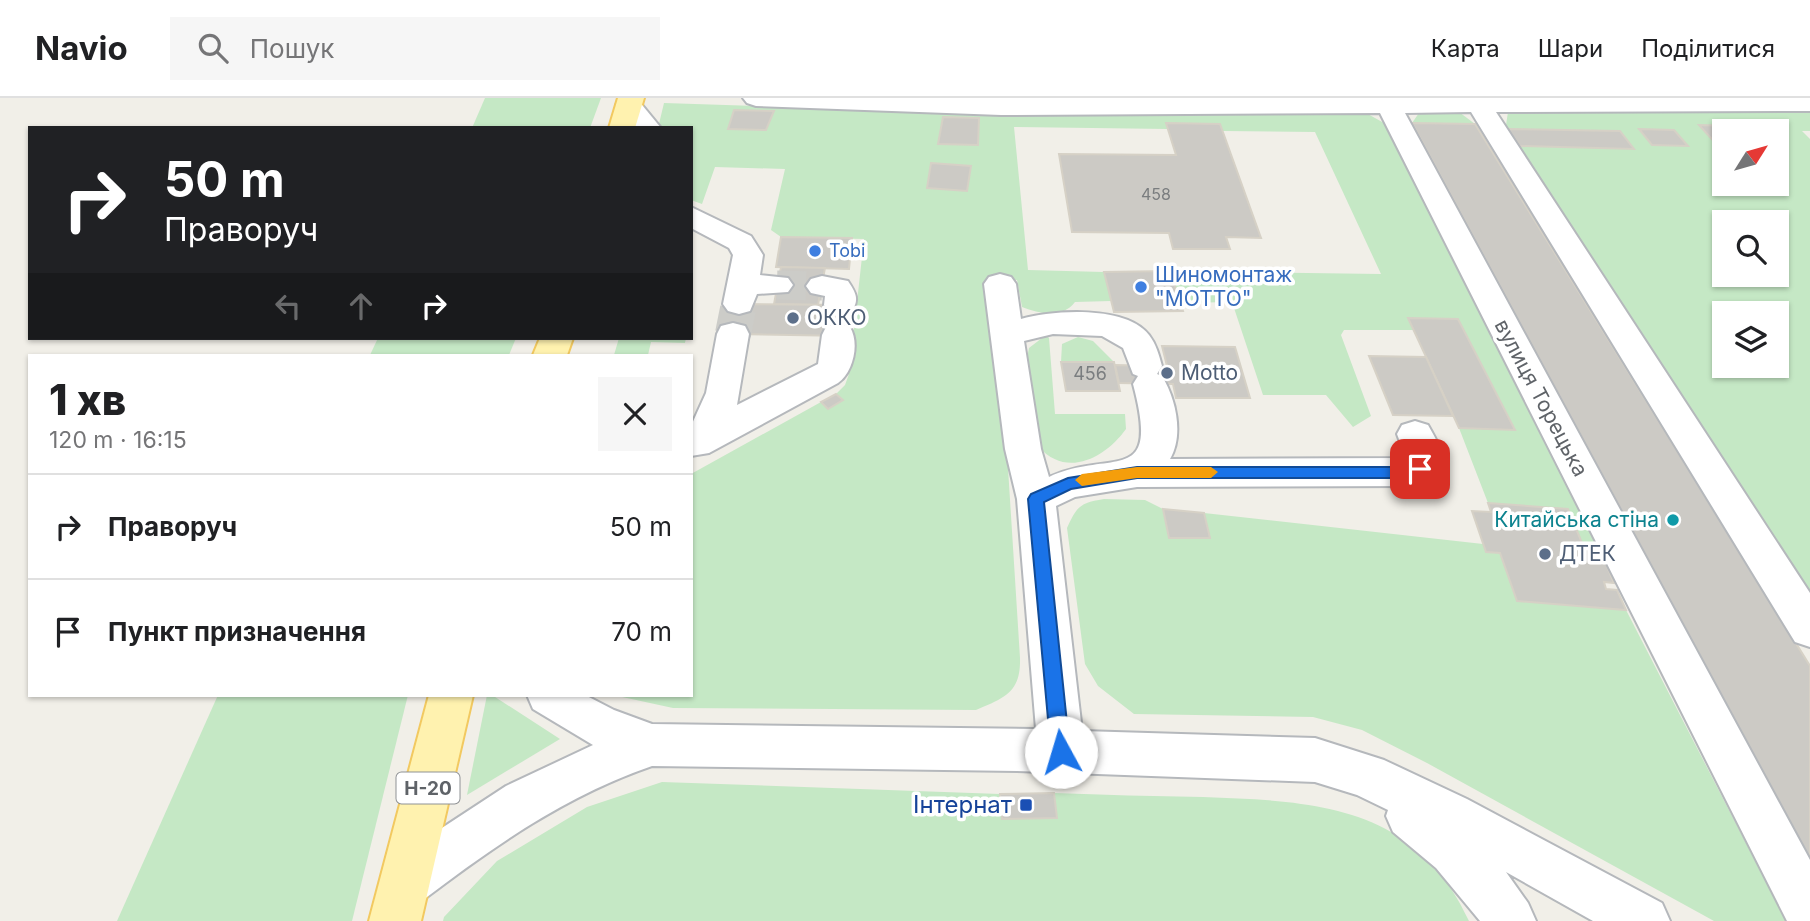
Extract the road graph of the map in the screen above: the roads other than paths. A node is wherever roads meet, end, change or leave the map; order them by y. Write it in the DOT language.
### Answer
graph roads {
  1 [pos="756,98"];
  2 [pos="1810,103"];
  3 [pos="1479,105"];
  4 [pos="1389,106"];
  5 [pos="627,110"];
  6 [pos="646,126"];
  7 [pos="693,217"];
  8 [pos="1000,284"];
  9 [pos="778,285"];
  10 [pos="738,307"];
  11 [pos="833,309"];
  12 [pos="1007,337"];
  13 [pos="1415,434"];
  14 [pos="696,443"];
  15 [pos="1137,473"];
  16 [pos="1036,499"];
  17 [pos="1810,629"];
  18 [pos="451,697"];
  19 [pos="552,697"];
  20 [pos="652,746"];
  21 [pos="1061,752"];
  22 [pos="1315,760"];
  23 [pos="400,901"];
  24 [pos="1810,912"];
  25 [pos="1510,921"];
  26 [pos="1644,921"];
  1 -- 4 [label="street"];
  2 -- 3 [label="street"];
  3 -- 4 [label="street"];
  3 -- 17 [label="street"];
  4 -- 24 [label="street, вулиця Торецька"];
  5 -- 6 [label="street"];
  7 -- 10 [label="street"];
  8 -- 12 [label="street"];
  9 -- 10 [label="street"];
  10 -- 14 [label="street"];
  11 -- 14 [label="street"];
  12 -- 15 [label="street"];
  12 -- 16 [label="street"];
  13 -- 15 [label="street"];
  15 -- 16 [label="street"];
  16 -- 21 [label="street"];
  18 -- 23 [label="main road, Н-20"];
  19 -- 20 [label="street"];
  20 -- 21 [label="street"];
  20 -- 23 [label="street"];
  21 -- 22 [label="street"];
  22 -- 25 [label="street"];
  22 -- 26 [label="street"];
}
